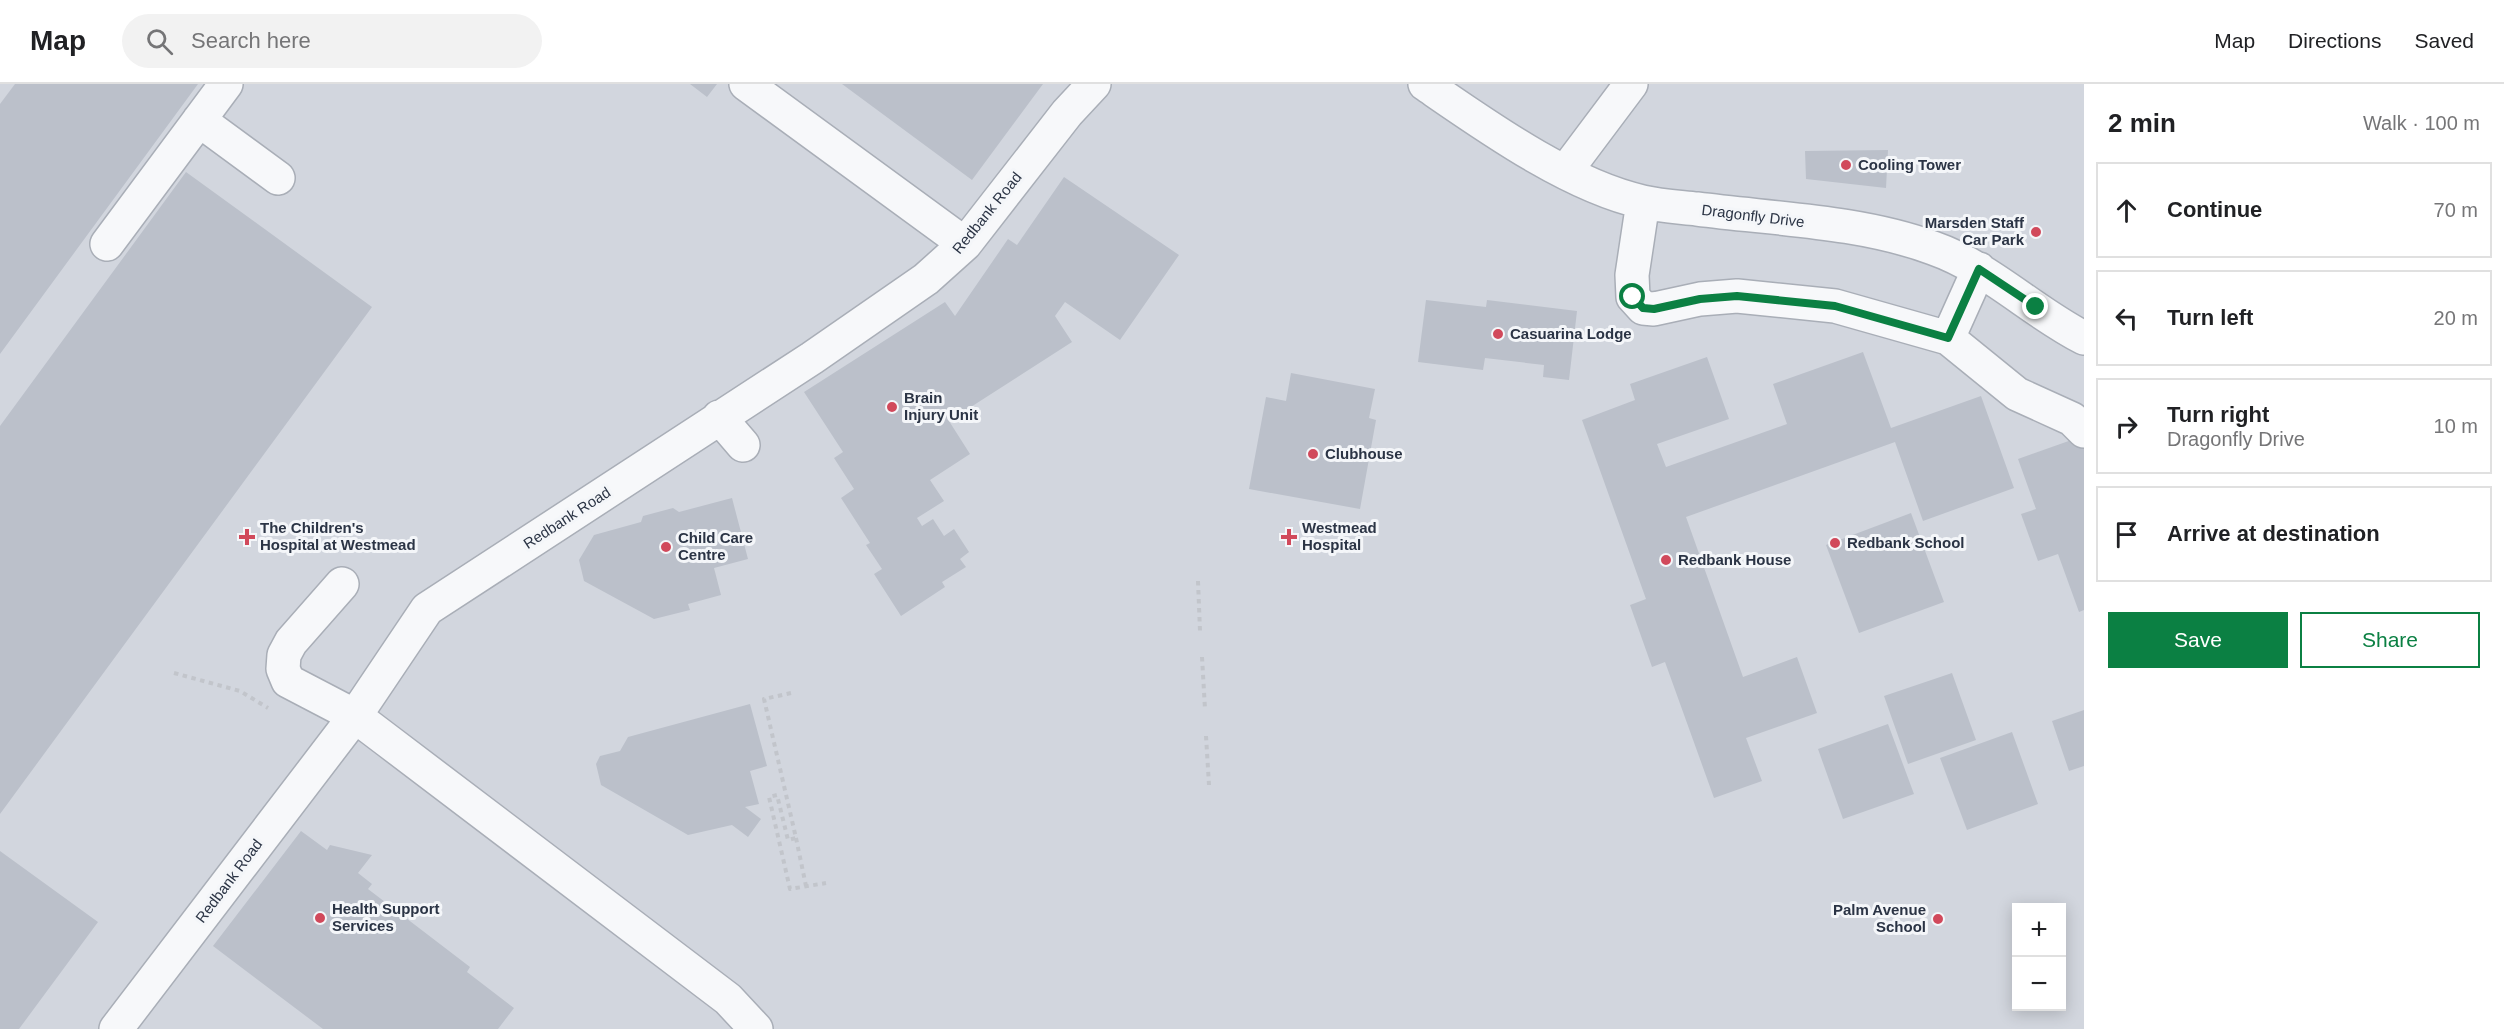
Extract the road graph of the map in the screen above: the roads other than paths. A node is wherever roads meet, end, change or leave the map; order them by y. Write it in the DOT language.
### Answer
graph roads {
  1 [pos="226,84"];
  2 [pos="746,84"];
  3 [pos="1094,84"];
  4 [pos="1425,84"];
  5 [pos="1631,84"];
  6 [pos="199,120"];
  7 [pos="1565,172"];
  8 [pos="278,178"];
  9 [pos="1643,202"];
  10 [pos="107,244"];
  11 [pos="964,244"];
  12 [pos="1979,269"];
  13 [pos="1948,338"];
  14 [pos="2084,339"];
  15 [pos="719,417"];
  16 [pos="2084,431"];
  17 [pos="743,446"];
  18 [pos="342,584"];
  19 [pos="355,716"];
  20 [pos="116,1029"];
  21 [pos="756,1029"];
  1 -- 6 [label="street"];
  2 -- 11 [label="street"];
  3 -- 11 [label="street, Redbank Road"];
  4 -- 7 [label="street, Dragonfly Drive"];
  5 -- 7 [label="street"];
  6 -- 8 [label="street"];
  6 -- 10 [label="street"];
  7 -- 9 [label="street, Dragonfly Drive"];
  9 -- 12 [label="street, Dragonfly Drive"];
  9 -- 13 [label="street"];
  11 -- 15 [label="street, Redbank Road"];
  12 -- 13 [label="street"];
  12 -- 14 [label="street, Dragonfly Drive"];
  13 -- 16 [label="street"];
  15 -- 17 [label="street"];
  15 -- 19 [label="street, Redbank Road"];
  18 -- 19 [label="street"];
  19 -- 20 [label="street, Redbank Road"];
  19 -- 21 [label="street"];
}
